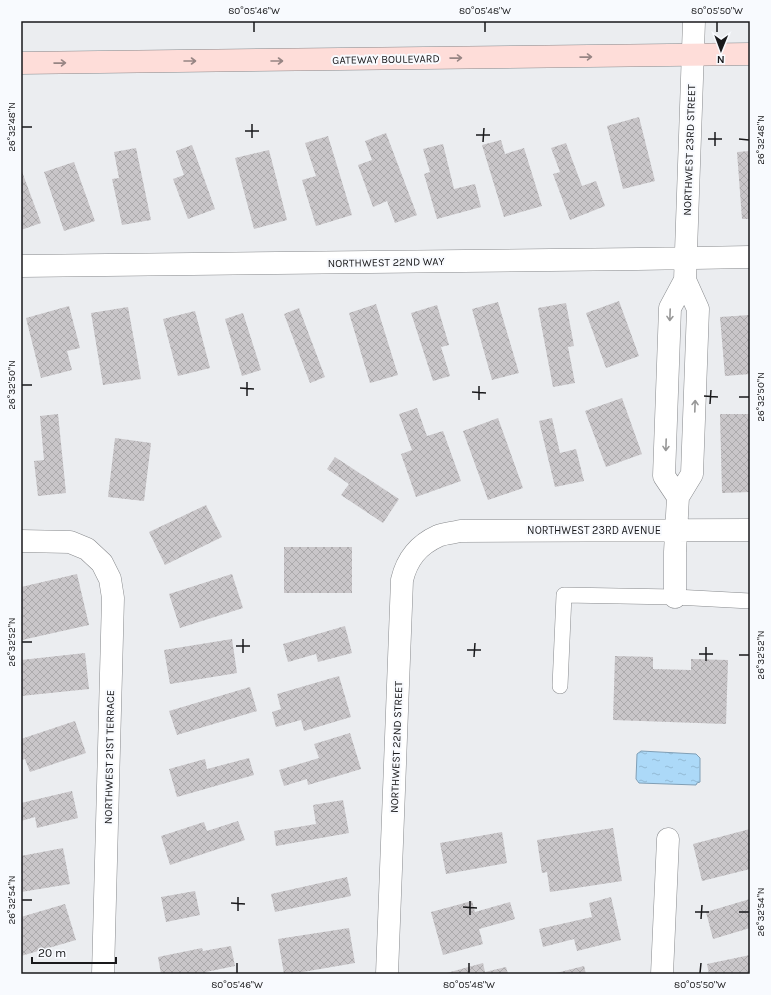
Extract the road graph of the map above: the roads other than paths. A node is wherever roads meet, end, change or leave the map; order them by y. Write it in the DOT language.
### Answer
graph roads {
  1 [pos="694,21"];
  2 [pos="750,54"];
  3 [pos="693,55"];
  4 [pos="21,63"];
  5 [pos="750,257"];
  6 [pos="686,258"];
  7 [pos="21,266"];
  8 [pos="676,530"];
  9 [pos="750,530"];
  10 [pos="439,536"];
  11 [pos="21,541"];
  12 [pos="675,597"];
  13 [pos="750,601"];
  14 [pos="560,686"];
  15 [pos="668,840"];
  16 [pos="103,974"];
  17 [pos="387,974"];
  18 [pos="662,974"];
  1 -- 3 [label="street, NORTHWEST 23RD STREET"];
  2 -- 3 [label="main road, GATEWAY BOULEVARD"];
  4 -- 3 [label="main road, GATEWAY BOULEVARD, one-way"];
  3 -- 6 [label="street, NORTHWEST 23RD STREET"];
  5 -- 6 [label="street, NORTHWEST 22ND WAY"];
  6 -- 7 [label="street, NORTHWEST 22ND WAY"];
  6 -- 8 [label="street, NORTHWEST 23RD STREET"];
  8 -- 9 [label="street, NORTHWEST 23RD AVENUE"];
  8 -- 10 [label="street, NORTHWEST 23RD AVENUE"];
  8 -- 12 [label="street, NORTHWEST 23RD STREET"];
  10 -- 17 [label="street, NORTHWEST 22ND STREET"];
  11 -- 16 [label="street, NORTHWEST 21ST TERRACE"];
  12 -- 13 [label="lane"];
  12 -- 14 [label="lane"];
  15 -- 18 [label="street"];
}
